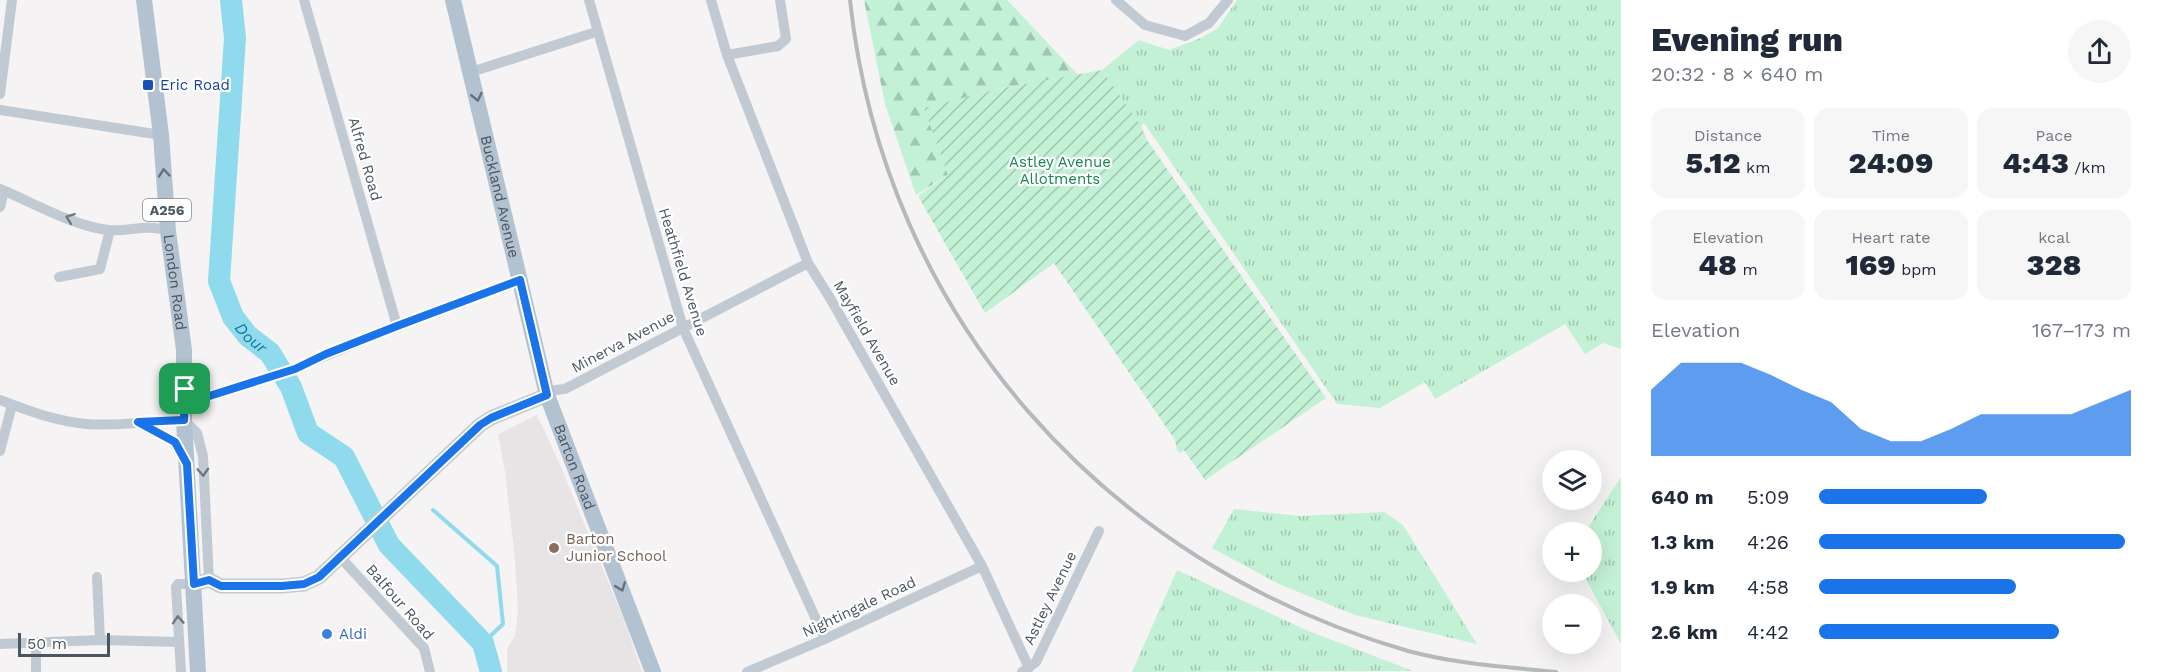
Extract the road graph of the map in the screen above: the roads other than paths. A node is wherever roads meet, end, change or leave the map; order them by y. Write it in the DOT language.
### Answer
graph roads {
  1 [pos="12,0"];
  2 [pos="144,0"];
  3 [pos="304,0"];
  4 [pos="453,0"];
  5 [pos="589,0"];
  6 [pos="711,0"];
  7 [pos="780,0"];
  8 [pos="1116,0"];
  9 [pos="1228,1"];
  10 [pos="596,32"];
  11 [pos="727,55"];
  12 [pos="471,72"];
  13 [pos="0,93"];
  14 [pos="0,110"];
  15 [pos="160,135"];
  16 [pos="2,190"];
  17 [pos="0,207"];
  18 [pos="110,230"];
  19 [pos="168,231"];
  20 [pos="808,263"];
  21 [pos="59,277"];
  22 [pos="520,280"];
  23 [pos="397,326"];
  24 [pos="682,328"];
  25 [pos="185,389"];
  26 [pos="547,395"];
  27 [pos="0,400"];
  28 [pos="12,405"];
  29 [pos="184,420"];
  30 [pos="138,422"];
  31 [pos="0,451"];
  32 [pos="187,464"];
  33 [pos="1099,531"];
  34 [pos="340,557"];
  35 [pos="982,566"];
  36 [pos="97,577"];
  37 [pos="202,582"];
  38 [pos="825,639"];
  39 [pos="100,640"];
  40 [pos="36,642"];
  41 [pos="179,642"];
  42 [pos="0,644"];
  43 [pos="1025,670"];
  44 [pos="36,672"];
  45 [pos="181,672"];
  46 [pos="198,672"];
  47 [pos="430,672"];
  48 [pos="653,672"];
  49 [pos="747,672"];
  1 -- 13 [label="street"];
  2 -- 15 [label="main road, London Road / A256"];
  3 -- 23 [label="street, Alfred Road"];
  4 -- 12 [label="main road, Buckland Avenue"];
  5 -- 10 [label="street, Heathfield Avenue"];
  6 -- 11 [label="street, Mayfield Avenue"];
  7 -- 11 [label="street"];
  8 -- 9 [label="street"];
  10 -- 12 [label="street"];
  10 -- 24 [label="street, Heathfield Avenue"];
  11 -- 20 [label="street, Mayfield Avenue"];
  12 -- 22 [label="main road, Buckland Avenue, one-way"];
  14 -- 15 [label="street"];
  19 -- 15 [label="main road, London Road / A256, one-way"];
  16 -- 17 [label="street"];
  18 -- 16 [label="street, one-way"];
  18 -- 19 [label="street"];
  18 -- 21 [label="street"];
  19 -- 25 [label="main road, London Road / A256"];
  20 -- 24 [label="street, Minerva Avenue"];
  20 -- 35 [label="street, Mayfield Avenue"];
  22 -- 23 [label="street"];
  22 -- 26 [label="main road, Buckland Avenue"];
  23 -- 25 [label="street"];
  24 -- 26 [label="street, Minerva Avenue"];
  24 -- 38 [label="street, Heathfield Avenue"];
  25 -- 29 [label="main road, London Road / A256"];
  26 -- 34 [label="street"];
  26 -- 48 [label="main road, Barton Road, one-way"];
  27 -- 28 [label="street"];
  28 -- 30 [label="street"];
  28 -- 31 [label="street"];
  29 -- 30 [label="street"];
  29 -- 32 [label="main road, London Road / A256"];
  29 -- 37 [label="street, London Road, one-way"];
  30 -- 32 [label="street"];
  32 -- 37 [label="main road, London Road / A256"];
  33 -- 43 [label="street, Astley Avenue"];
  34 -- 37 [label="street"];
  34 -- 47 [label="street, Balfour Road"];
  35 -- 38 [label="street, Nightingale Road"];
  35 -- 43 [label="street, Mayfield Avenue"];
  36 -- 39 [label="street"];
  41 -- 37 [label="street, one-way"];
  37 -- 46 [label="main road, London Road / A256"];
  38 -- 49 [label="street, Nightingale Road"];
  39 -- 40 [label="street"];
  39 -- 41 [label="street"];
  40 -- 42 [label="street"];
  40 -- 44 [label="street"];
  41 -- 45 [label="street"];
}
